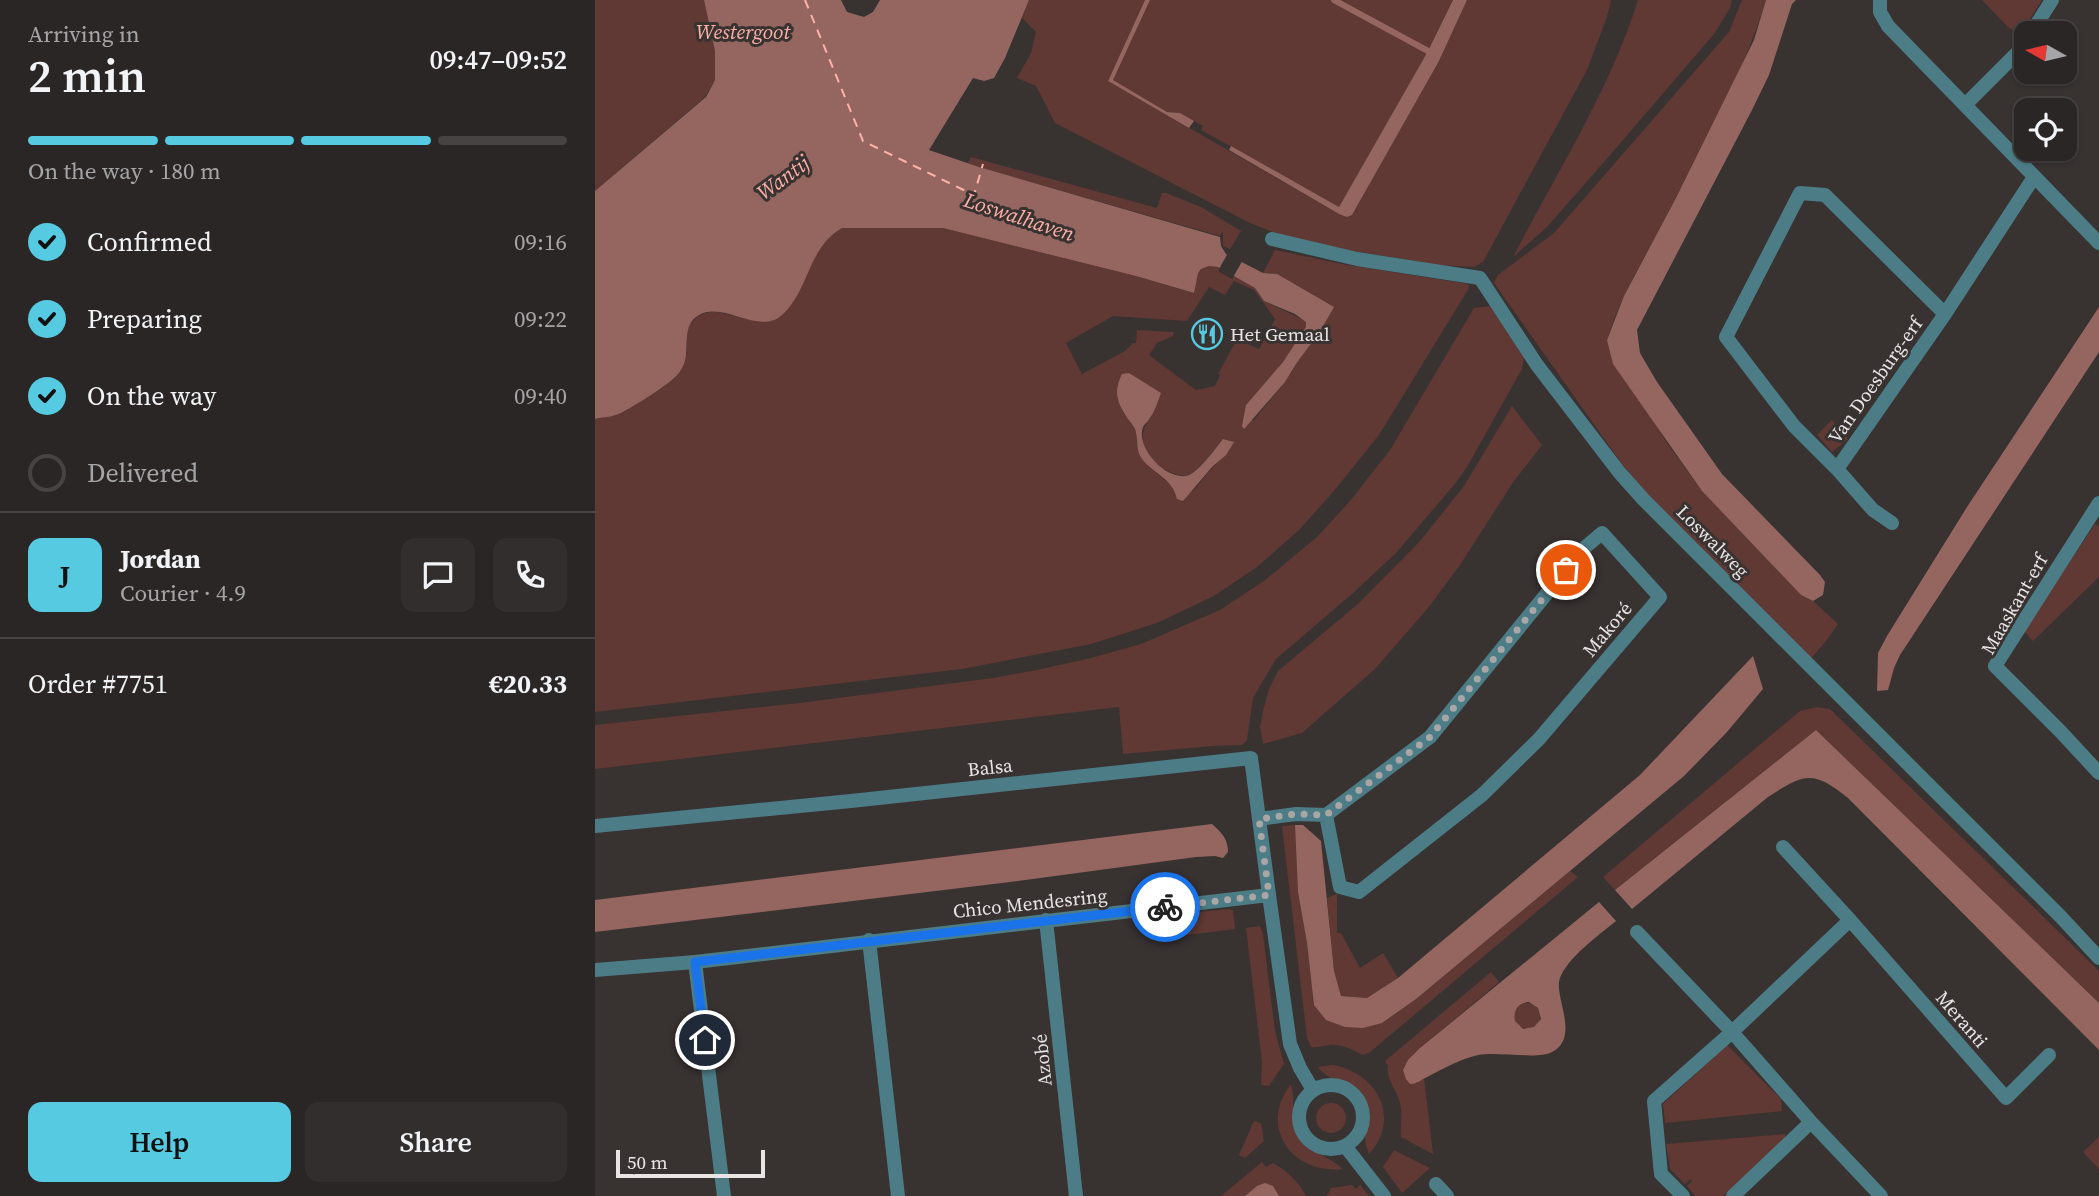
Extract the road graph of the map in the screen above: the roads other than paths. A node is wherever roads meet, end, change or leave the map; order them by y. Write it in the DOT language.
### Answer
graph roads {
  1 [pos="1880,0"];
  2 [pos="2052,0"];
  3 [pos="2039,21"];
  4 [pos="2014,56"];
  5 [pos="1965,105"];
  6 [pos="2035,177"];
  7 [pos="1272,239"];
  8 [pos="2099,243"];
  9 [pos="1945,314"];
  10 [pos="1837,468"];
  11 [pos="2098,507"];
  12 [pos="1892,523"];
  13 [pos="2099,773"];
  14 [pos="1326,815"];
  15 [pos="1259,819"];
  16 [pos="595,827"];
  17 [pos="1783,847"];
  18 [pos="1269,895"];
  19 [pos="1046,920"];
  20 [pos="1850,920"];
  21 [pos="1637,932"];
  22 [pos="869,940"];
  23 [pos="2099,958"];
  24 [pos="695,962"];
  25 [pos="595,970"];
  26 [pos="1732,1032"];
  27 [pos="2049,1055"];
  28 [pos="1313,1090"];
  29 [pos="1811,1122"];
  30 [pos="1345,1146"];
  31 [pos="1436,1184"];
  32 [pos="724,1196"];
  33 [pos="898,1196"];
  34 [pos="1076,1196"];
  35 [pos="1384,1196"];
  36 [pos="1447,1196"];
  37 [pos="1683,1196"];
  38 [pos="1733,1196"];
  39 [pos="1881,1196"];
  1 -- 5 [label="street"];
  2 -- 3 [label="street"];
  4 -- 5 [label="street"];
  5 -- 6 [label="street"];
  6 -- 8 [label="street"];
  6 -- 9 [label="street, Van Doesburg-erf"];
  7 -- 23 [label="street, Loswalweg"];
  9 -- 10 [label="street, Van Doesburg-erf"];
  9 -- 10 [label="street, Van Doesburg-erf"];
  10 -- 12 [label="street, Van Doesburg-erf"];
  11 -- 13 [label="street, Maaskant-erf"];
  14 -- 14 [label="street, Makoré"];
  14 -- 15 [label="street"];
  15 -- 16 [label="street, Balsa"];
  15 -- 18 [label="street, Balsa"];
  17 -- 20 [label="street, Meranti"];
  18 -- 19 [label="street, Chico Mendesring"];
  18 -- 28 [label="street"];
  19 -- 22 [label="street, Chico Mendesring"];
  19 -- 34 [label="street, Azobé"];
  20 -- 26 [label="street"];
  20 -- 27 [label="street, Meranti"];
  21 -- 26 [label="street"];
  22 -- 24 [label="street, Chico Mendesring"];
  22 -- 33 [label="street"];
  24 -- 25 [label="street, Chico Mendesring"];
  24 -- 32 [label="street"];
  26 -- 29 [label="street"];
  26 -- 37 [label="street"];
  28 -- 30 [label="street"];
  28 -- 30 [label="street"];
  29 -- 38 [label="street"];
  29 -- 39 [label="street"];
  30 -- 35 [label="street"];
  31 -- 36 [label="street"];
}
